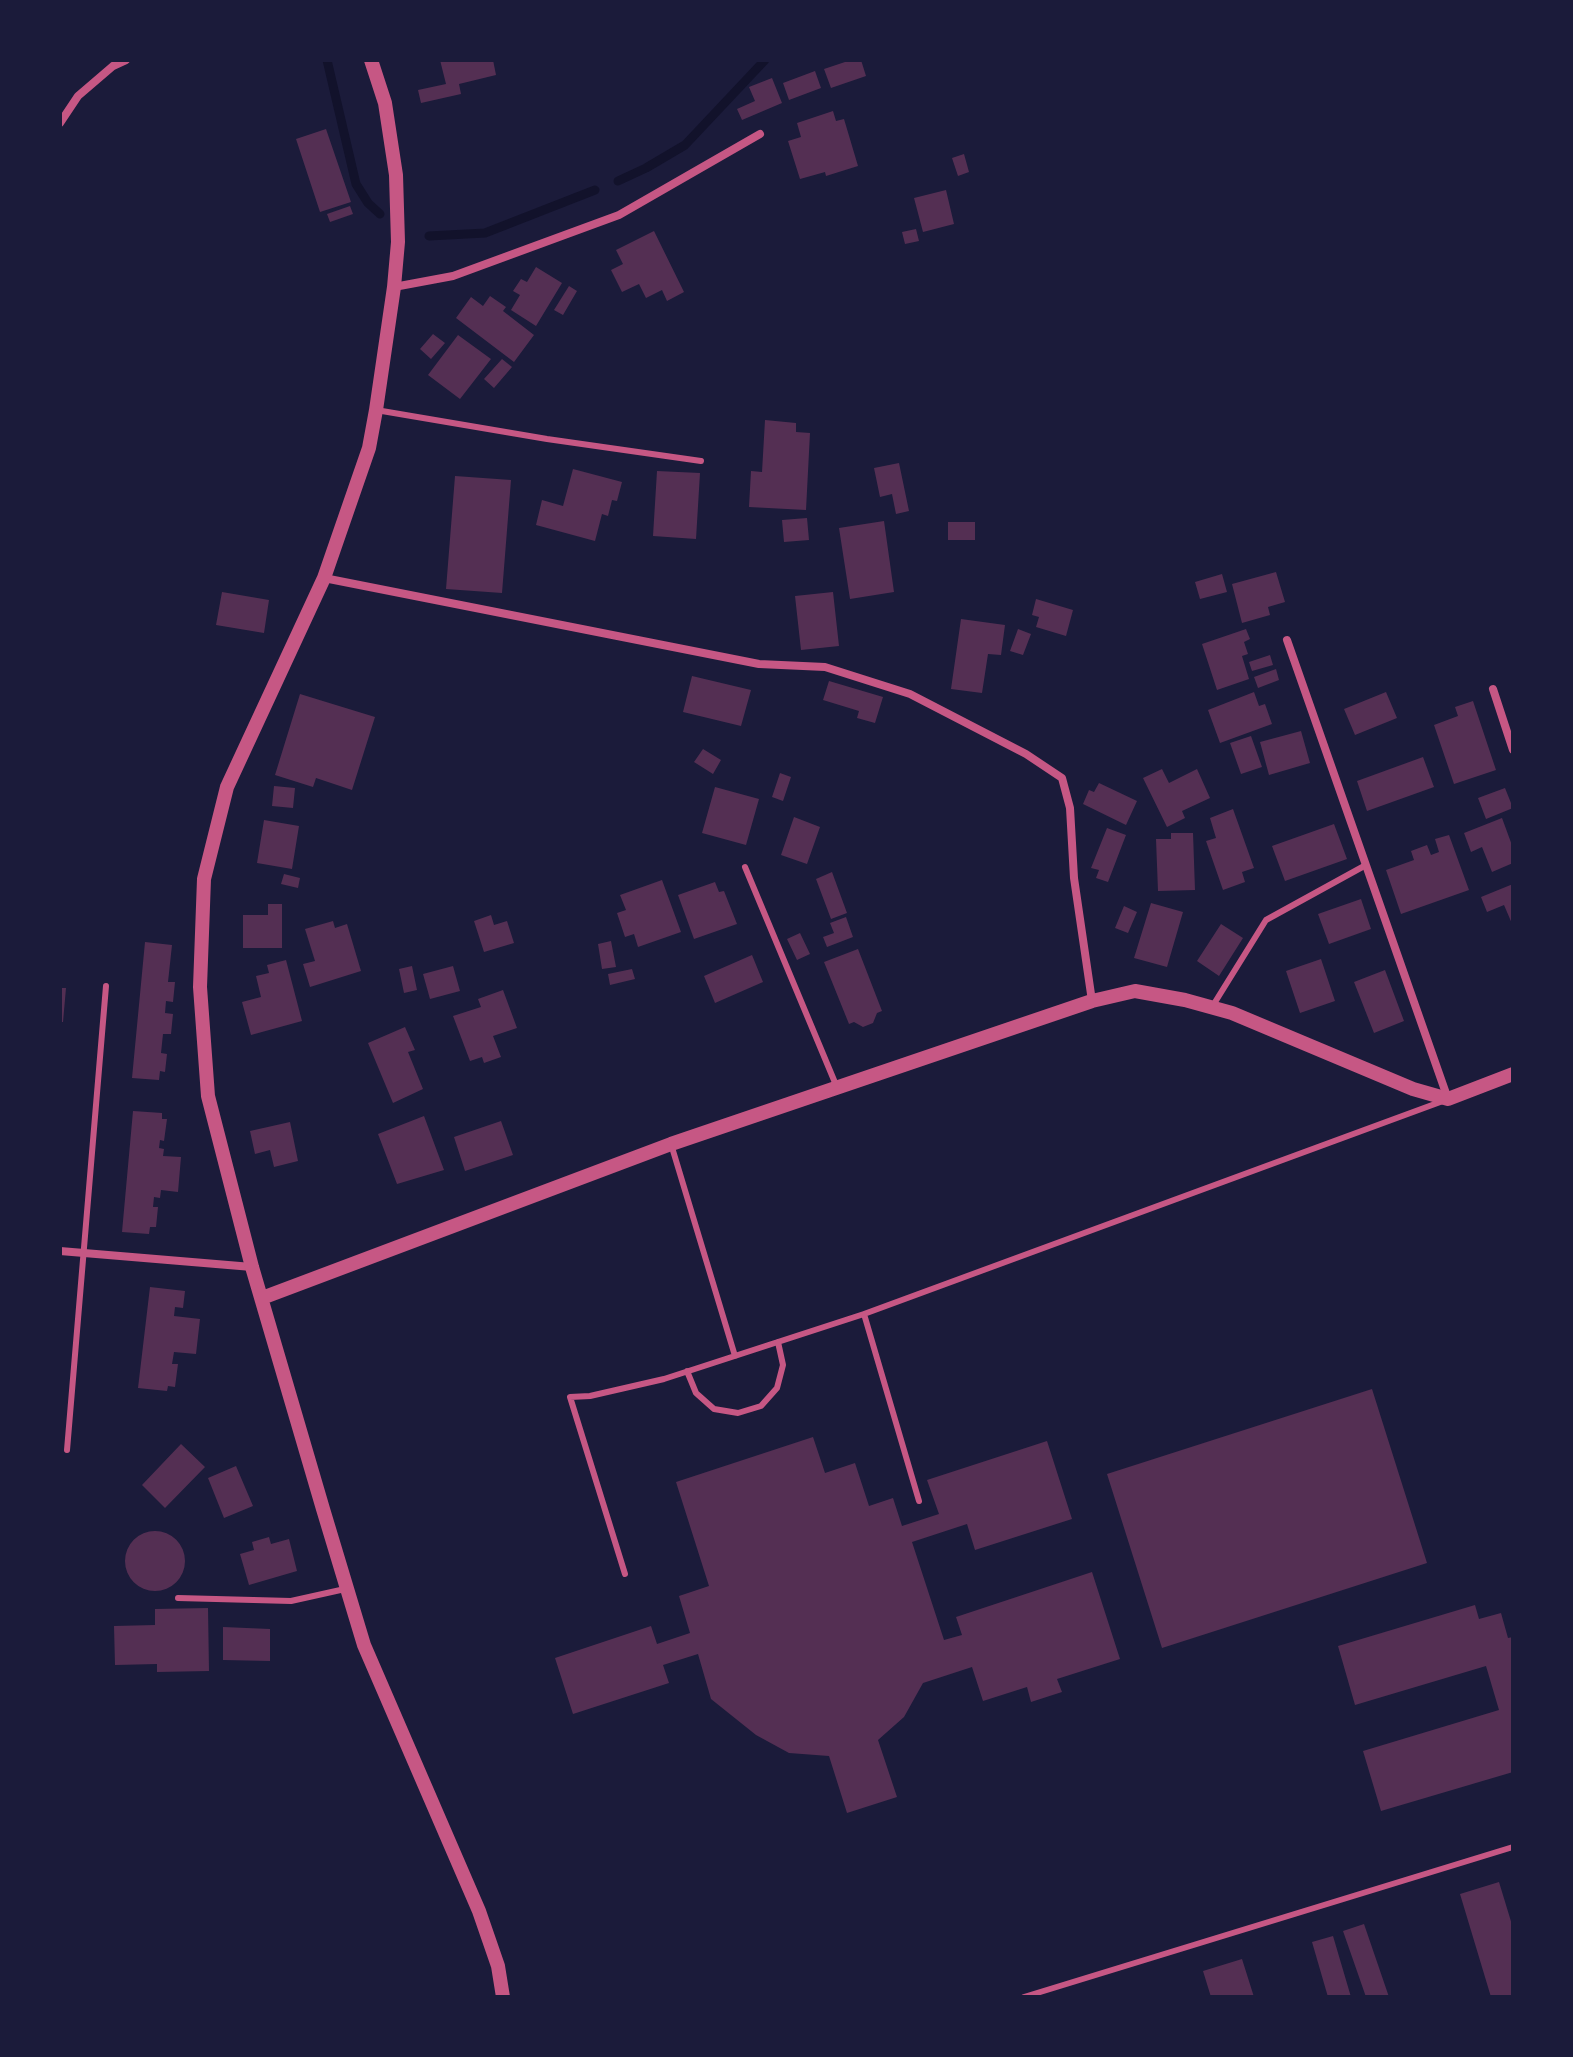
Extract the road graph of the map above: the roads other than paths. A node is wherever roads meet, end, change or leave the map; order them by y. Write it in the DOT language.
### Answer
graph roads {
  1 [pos="126,60"];
  2 [pos="371,60"];
  3 [pos="60,123"];
  4 [pos="760,134"];
  5 [pos="394,287"];
  6 [pos="376,410"];
  7 [pos="701,461"];
  8 [pos="324,578"];
  9 [pos="1287,640"];
  10 [pos="1493,689"];
  11 [pos="1513,750"];
  12 [pos="1366,865"];
  13 [pos="745,867"];
  14 [pos="106,986"];
  15 [pos="1092,1001"];
  16 [pos="1212,1008"];
  17 [pos="1513,1074"];
  18 [pos="836,1088"];
  19 [pos="1448,1099"];
  20 [pos="671,1144"];
  21 [pos="60,1251"];
  22 [pos="85,1253"];
  23 [pos="252,1267"];
  24 [pos="262,1298"];
  25 [pos="864,1314"];
  26 [pos="778,1342"];
  27 [pos="735,1356"];
  28 [pos="687,1371"];
  29 [pos="67,1450"];
  30 [pos="919,1501"];
  31 [pos="625,1574"];
  32 [pos="347,1589"];
  33 [pos="178,1598"];
  34 [pos="1513,1847"];
  35 [pos="503,1997"];
  36 [pos="1024,1997"];
  1 -- 3 [label="street"];
  2 -- 5 [label="street"];
  4 -- 5 [label="street"];
  5 -- 6 [label="street"];
  6 -- 7 [label="lane"];
  6 -- 8 [label="street"];
  8 -- 15 [label="street"];
  8 -- 23 [label="street"];
  9 -- 12 [label="street"];
  10 -- 11 [label="street"];
  12 -- 16 [label="lane"];
  12 -- 19 [label="street"];
  13 -- 18 [label="lane"];
  14 -- 22 [label="lane"];
  15 -- 16 [label="street"];
  15 -- 18 [label="street"];
  16 -- 19 [label="street"];
  17 -- 19 [label="street"];
  18 -- 20 [label="street"];
  19 -- 25 [label="lane"];
  20 -- 24 [label="street"];
  20 -- 27 [label="lane"];
  21 -- 22 [label="street"];
  22 -- 23 [label="street"];
  22 -- 29 [label="lane"];
  23 -- 24 [label="street"];
  24 -- 32 [label="street"];
  25 -- 26 [label="lane"];
  25 -- 30 [label="lane"];
  26 -- 27 [label="lane"];
  26 -- 28 [label="lane"];
  27 -- 28 [label="lane"];
  28 -- 31 [label="lane"];
  32 -- 33 [label="lane"];
  32 -- 35 [label="street"];
  34 -- 36 [label="lane"];
}
